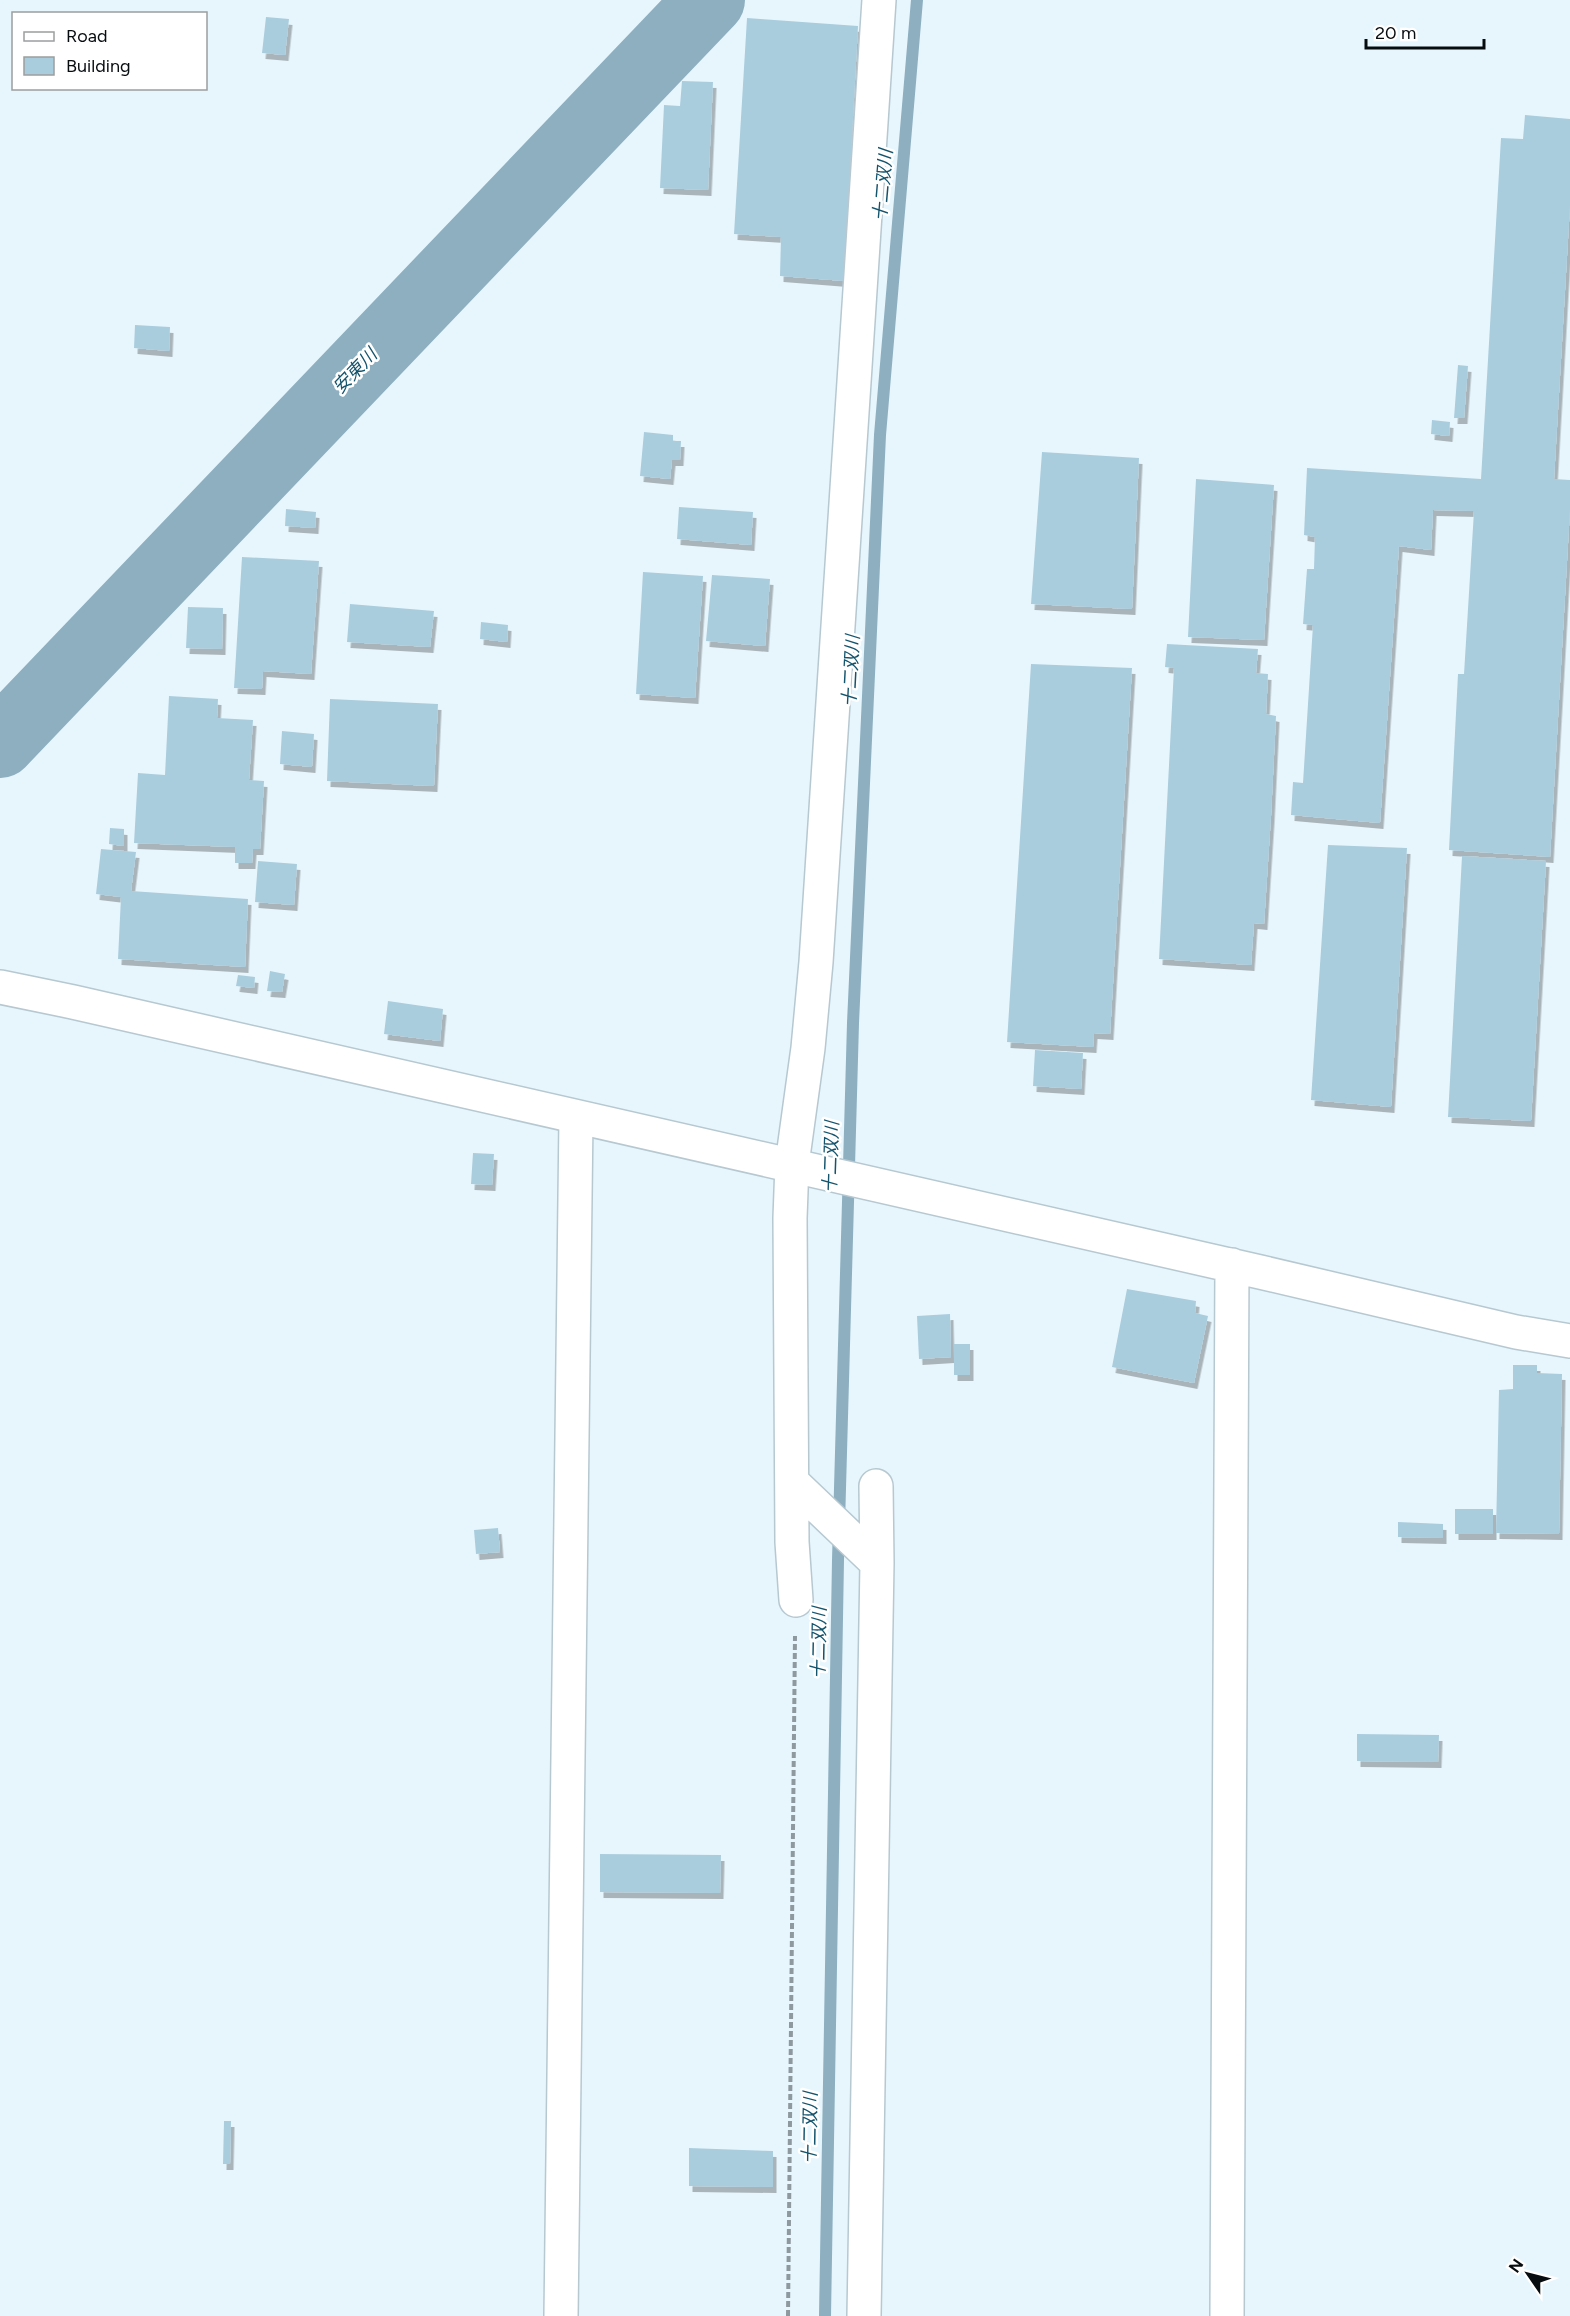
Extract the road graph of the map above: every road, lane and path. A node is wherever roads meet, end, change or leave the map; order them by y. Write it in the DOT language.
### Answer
graph roads {
  1 [pos="879,0"];
  2 [pos="0,987"];
  3 [pos="576,1118"];
  4 [pos="806,1167"];
  5 [pos="1232,1264"];
  6 [pos="1570,1341"];
  7 [pos="792,1482"];
  8 [pos="876,1486"];
  9 [pos="877,1563"];
  10 [pos="796,1600"];
  11 [pos="561,2316"];
  12 [pos="788,2316"];
  13 [pos="864,2316"];
  14 [pos="1227,2316"];
  1 -- 4 [label="street"];
  2 -- 3 [label="street"];
  3 -- 4 [label="street"];
  3 -- 11 [label="street"];
  4 -- 5 [label="street"];
  4 -- 7 [label="street"];
  5 -- 6 [label="street"];
  5 -- 14 [label="street"];
  7 -- 9 [label="street"];
  7 -- 10 [label="street"];
  8 -- 9 [label="street"];
  9 -- 13 [label="street"];
  10 -- 12 [label="path"];
}
